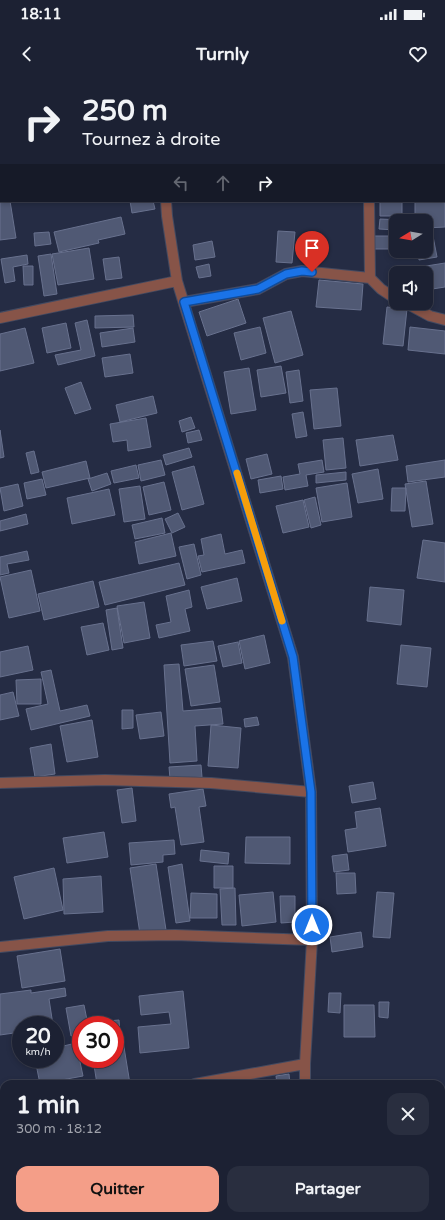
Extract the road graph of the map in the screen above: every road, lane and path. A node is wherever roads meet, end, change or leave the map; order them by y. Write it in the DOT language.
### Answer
graph roads {
  1 [pos="166,202"];
  2 [pos="369,202"];
  3 [pos="370,278"];
  4 [pos="177,281"];
  5 [pos="389,294"];
  6 [pos="184,302"];
  7 [pos="419,310"];
  8 [pos="0,318"];
  9 [pos="445,320"];
  10 [pos="0,783"];
  11 [pos="311,792"];
  12 [pos="312,940"];
  13 [pos="0,947"];
  14 [pos="305,1064"];
  15 [pos="217,1080"];
  16 [pos="306,1080"];
  1 -- 4 [label="street"];
  2 -- 3 [label="street"];
  3 -- 5 [label="street"];
  3 -- 6 [label="street"];
  4 -- 6 [label="street"];
  4 -- 8 [label="street"];
  6 -- 11 [label="street"];
  7 -- 9 [label="street"];
  10 -- 11 [label="street"];
  11 -- 12 [label="street"];
  12 -- 13 [label="street"];
  12 -- 14 [label="street"];
  14 -- 15 [label="street"];
  14 -- 16 [label="street"];
}
